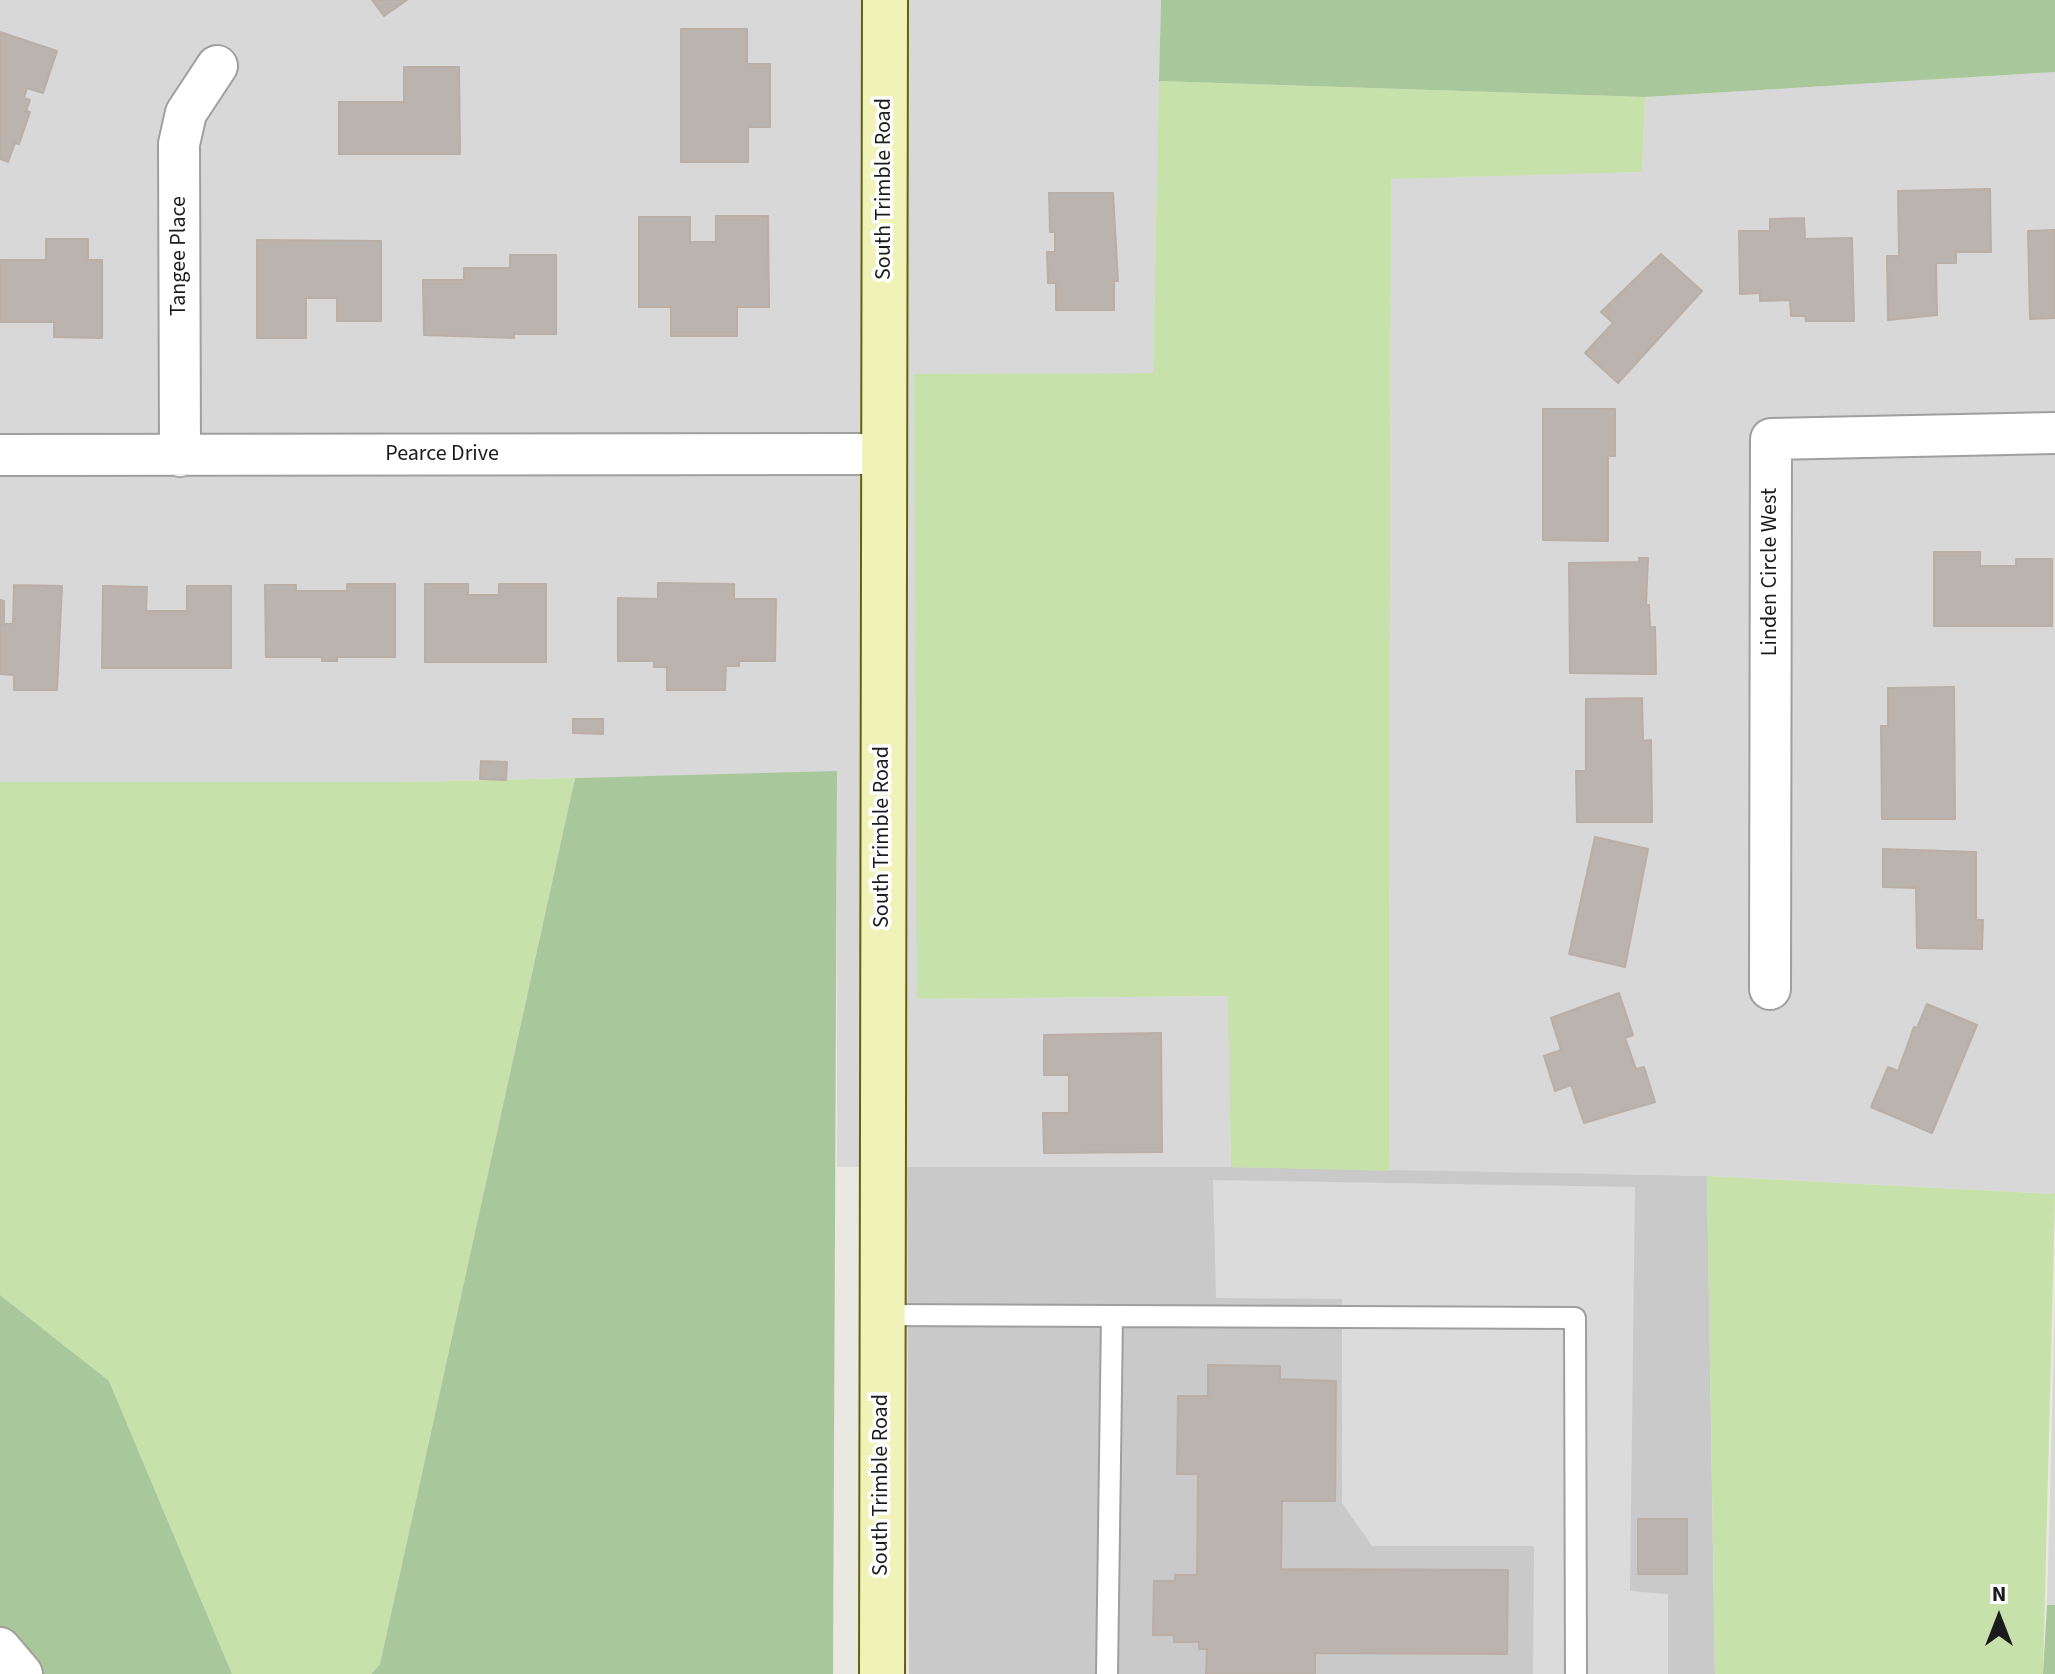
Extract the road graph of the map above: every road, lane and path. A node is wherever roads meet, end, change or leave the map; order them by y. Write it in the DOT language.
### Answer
graph roads {
  1 [pos="885,0"];
  2 [pos="217,66"];
  3 [pos="2055,433"];
  4 [pos="884,454"];
  5 [pos="0,455"];
  6 [pos="180,456"];
  7 [pos="1770,989"];
  8 [pos="883,1315"];
  9 [pos="1112,1316"];
  10 [pos="0,1648"];
  11 [pos="22,1674"];
  12 [pos="882,1674"];
  13 [pos="1107,1674"];
  14 [pos="1576,1674"];
  1 -- 4 [label="main road, South Trimble Road"];
  2 -- 6 [label="street, Tangee Place"];
  3 -- 7 [label="street, Linden Circle West"];
  4 -- 6 [label="street, Pearce Drive"];
  4 -- 8 [label="main road, South Trimble Road"];
  5 -- 6 [label="street, Pearce Drive"];
  8 -- 9 [label="lane"];
  8 -- 12 [label="main road, South Trimble Road"];
  9 -- 13 [label="lane"];
  9 -- 14 [label="lane"];
  10 -- 11 [label="street"];
}
